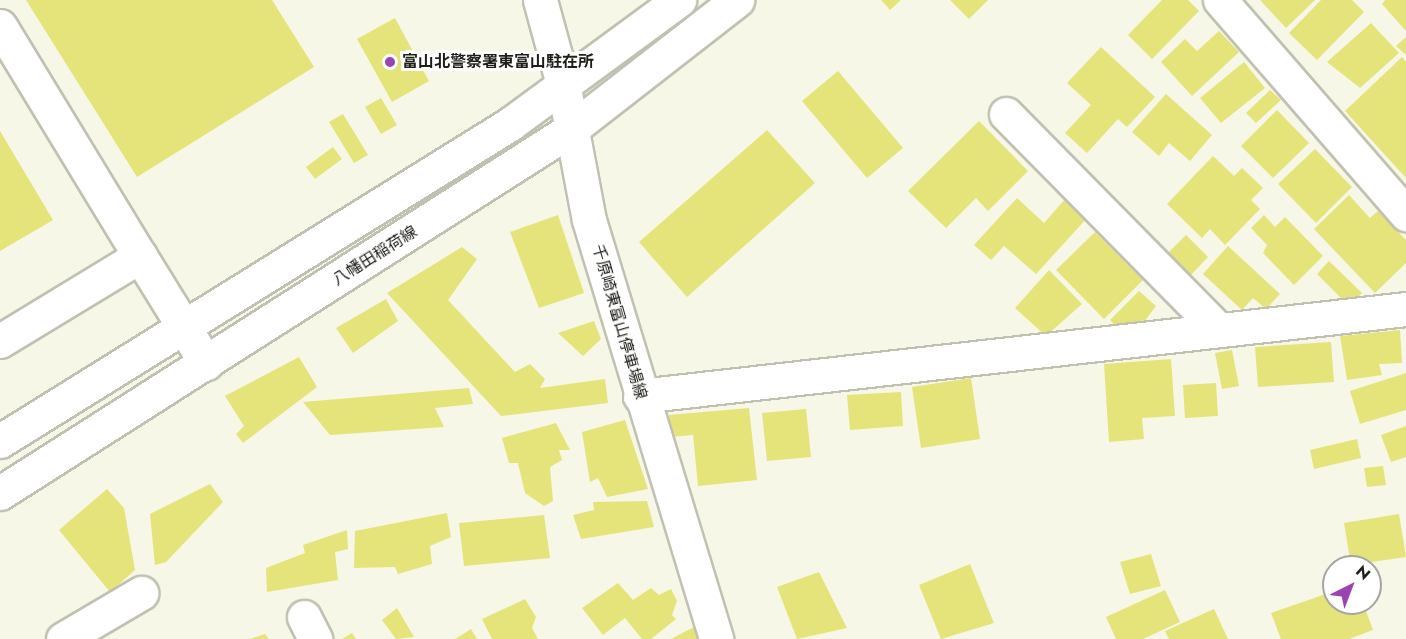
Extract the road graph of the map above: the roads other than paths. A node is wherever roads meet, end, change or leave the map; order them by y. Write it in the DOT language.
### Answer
graph roads {
  1 [pos="540,0"];
  2 [pos="679,0"];
  3 [pos="737,0"];
  4 [pos="1220,0"];
  5 [pos="0,26"];
  6 [pos="564,88"];
  7 [pos="1006,114"];
  8 [pos="570,130"];
  9 [pos="1406,214"];
  10 [pos="140,256"];
  11 [pos="1406,309"];
  12 [pos="181,326"];
  13 [pos="1219,330"];
  14 [pos="0,341"];
  15 [pos="206,363"];
  16 [pos="640,396"];
  17 [pos="0,441"];
  18 [pos="0,493"];
  19 [pos="141,593"];
  20 [pos="63,639"];
  21 [pos="716,639"];
  1 -- 6 [label="main road, 千原崎東富山停車場線"];
  2 -- 6 [label="main road"];
  3 -- 8 [label="main road, 八幡田稲荷線"];
  4 -- 9 [label="main road"];
  5 -- 10 [label="main road"];
  6 -- 8 [label="main road, 千原崎東富山停車場線"];
  6 -- 12 [label="main road"];
  7 -- 13 [label="main road"];
  8 -- 15 [label="main road, 八幡田稲荷線"];
  8 -- 16 [label="main road, 千原崎東富山停車場線"];
  10 -- 12 [label="main road"];
  10 -- 14 [label="main road"];
  11 -- 13 [label="main road"];
  12 -- 15 [label="main road"];
  12 -- 17 [label="main road"];
  13 -- 16 [label="main road"];
  15 -- 18 [label="main road, 八幡田稲荷線"];
  16 -- 21 [label="main road, 千原崎東富山停車場線"];
  19 -- 20 [label="main road"];
}
